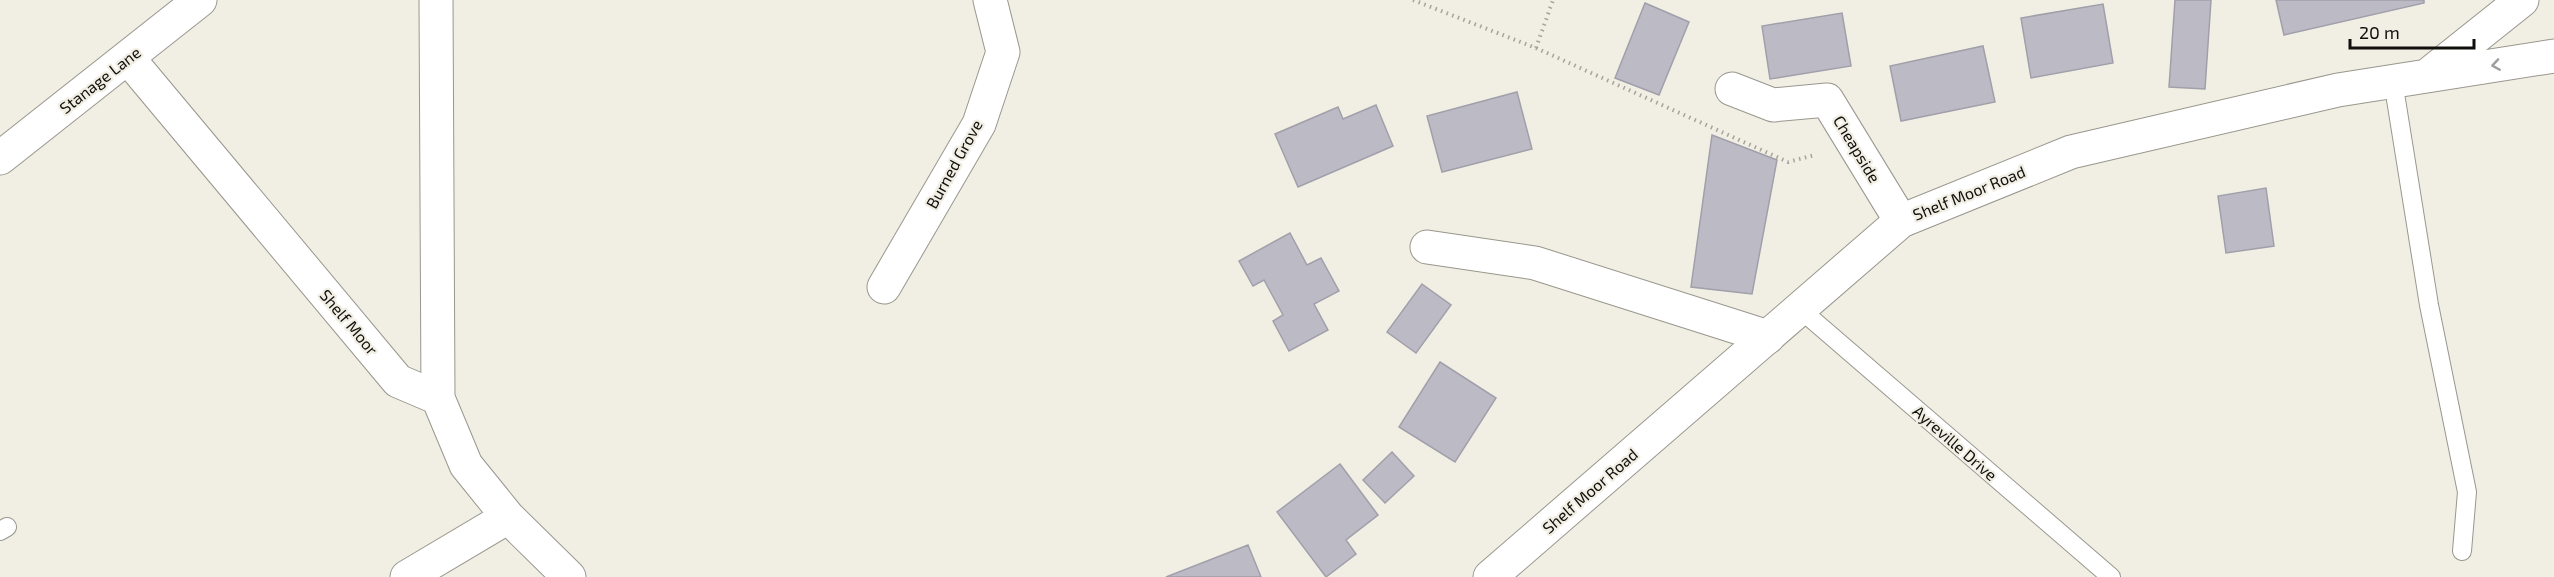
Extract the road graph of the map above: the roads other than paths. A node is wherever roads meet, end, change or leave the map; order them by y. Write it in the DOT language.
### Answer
graph roads {
  1 [pos="200,0"];
  2 [pos="436,0"];
  3 [pos="990,0"];
  4 [pos="2522,0"];
  5 [pos="2554,56"];
  6 [pos="128,58"];
  7 [pos="2426,76"];
  8 [pos="2393,81"];
  9 [pos="1732,89"];
  10 [pos="0,158"];
  11 [pos="1901,221"];
  12 [pos="1427,247"];
  13 [pos="885,287"];
  14 [pos="1800,309"];
  15 [pos="1768,337"];
  16 [pos="438,398"];
  17 [pos="508,517"];
  18 [pos="2462,551"];
  19 [pos="407,577"];
  20 [pos="569,577"];
  21 [pos="1490,577"];
  22 [pos="2111,577"];
  1 -- 6 [label="street, Stanage Lane"];
  2 -- 16 [label="street"];
  3 -- 13 [label="street, Burned Grove"];
  4 -- 7 [label="street, Shelf Moor Road"];
  5 -- 7 [label="street, Shelf Moor Road, one-way"];
  6 -- 10 [label="street, Stanage Lane"];
  6 -- 16 [label="street, Shelf Moor"];
  7 -- 8 [label="street, Shelf Moor Road"];
  8 -- 11 [label="street, Shelf Moor Road"];
  8 -- 18 [label="lane"];
  9 -- 11 [label="street, Cheapside"];
  11 -- 14 [label="street, Shelf Moor Road"];
  12 -- 15 [label="street"];
  14 -- 15 [label="street, Shelf Moor Road"];
  14 -- 22 [label="lane, Ayreville Drive"];
  15 -- 21 [label="street, Shelf Moor Road"];
  16 -- 17 [label="street"];
  17 -- 19 [label="street"];
  17 -- 20 [label="street"];
}
